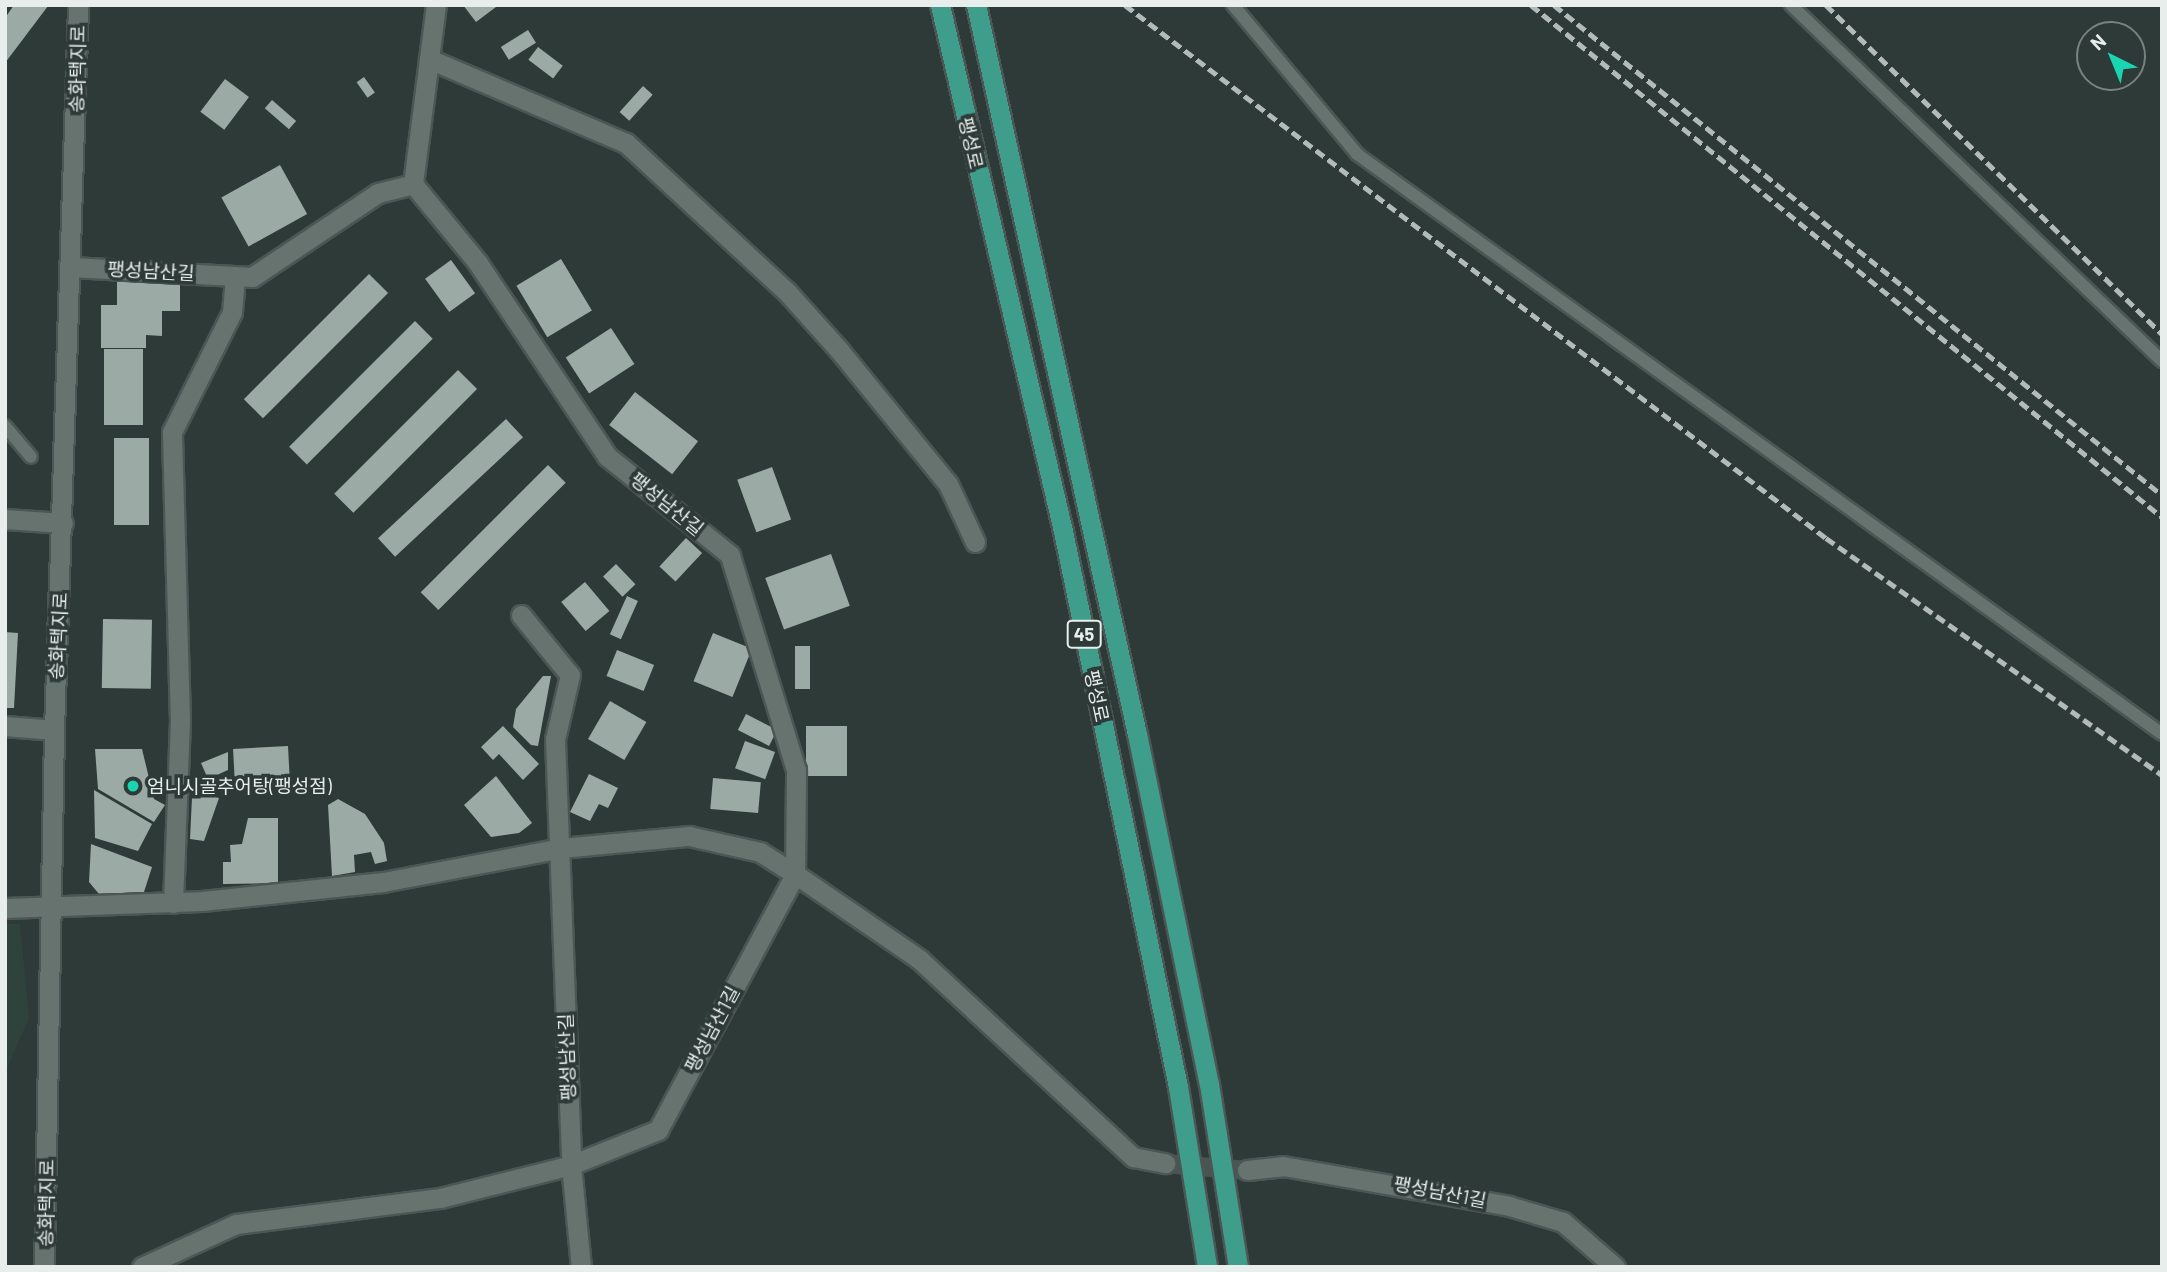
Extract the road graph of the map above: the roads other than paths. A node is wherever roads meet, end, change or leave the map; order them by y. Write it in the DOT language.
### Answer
graph roads {
  1 [pos="78,5"];
  2 [pos="436,5"];
  3 [pos="940,5"];
  4 [pos="976,5"];
  5 [pos="1233,5"];
  6 [pos="1791,5"];
  7 [pos="429,59"];
  8 [pos="413,184"];
  9 [pos="72,267"];
  10 [pos="235,276"];
  11 [pos="2162,361"];
  12 [pos="5,426"];
  13 [pos="31,457"];
  14 [pos="5,519"];
  15 [pos="63,523"];
  16 [pos="975,542"];
  17 [pos="520,615"];
  18 [pos="5,726"];
  19 [pos="54,730"];
  20 [pos="2162,734"];
  21 [pos="561,848"];
  22 [pos="795,874"];
  23 [pos="173,903"];
  24 [pos="5,908"];
  25 [pos="52,910"];
  26 [pos="1165,1163"];
  27 [pos="571,1164"];
  28 [pos="1247,1170"];
  29 [pos="44,1267"];
  30 [pos="142,1267"];
  31 [pos="581,1267"];
  32 [pos="1208,1267"];
  33 [pos="1238,1267"];
  34 [pos="1615,1267"];
  1 -- 9 [label="street, 송화택지로"];
  2 -- 7 [label="street"];
  3 -- 32 [label="main road, 팽성로 / 45"];
  4 -- 33 [label="main road, 팽성로 / 45"];
  5 -- 20 [label="lane"];
  6 -- 11 [label="lane"];
  7 -- 8 [label="street"];
  7 -- 16 [label="street"];
  8 -- 10 [label="street, 팽성남산길"];
  8 -- 22 [label="street, 팽성남산길"];
  9 -- 10 [label="street, 팽성남산길"];
  9 -- 15 [label="street, 송화택지로"];
  10 -- 23 [label="street"];
  12 -- 13 [label="lane"];
  14 -- 15 [label="street"];
  15 -- 19 [label="street, 송화택지로"];
  17 -- 21 [label="street, 팽성남산길"];
  18 -- 19 [label="street"];
  19 -- 25 [label="street, 송화택지로"];
  21 -- 22 [label="street"];
  21 -- 23 [label="street"];
  21 -- 27 [label="street, 팽성남산길"];
  22 -- 26 [label="street"];
  22 -- 27 [label="street, 팽성남산1길"];
  23 -- 25 [label="street"];
  24 -- 25 [label="street"];
  25 -- 29 [label="street, 송화택지로"];
  27 -- 30 [label="street, 팽성남산1길"];
  27 -- 31 [label="street, 팽성남산길"];
  28 -- 34 [label="street, 팽성남산1길"];
}
